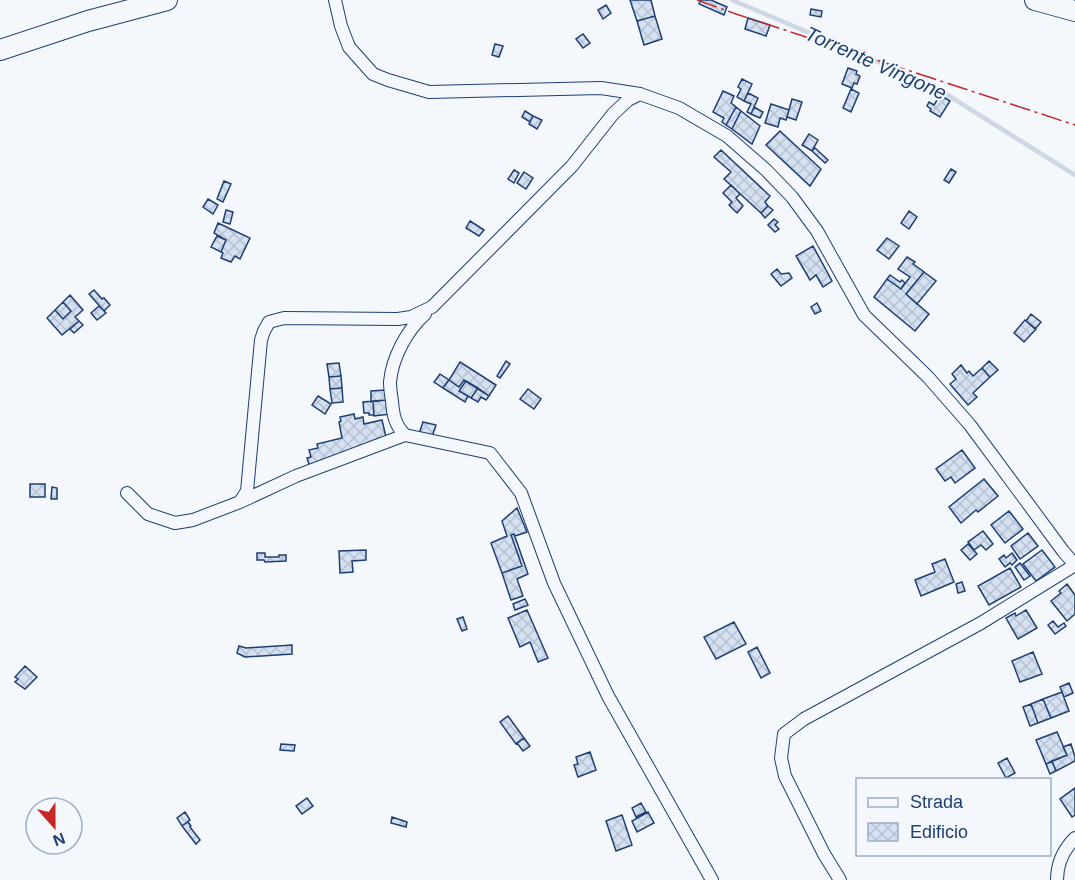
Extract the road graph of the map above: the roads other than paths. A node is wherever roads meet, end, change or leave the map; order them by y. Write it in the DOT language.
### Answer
graph roads {
  1 [pos="166,0"];
  2 [pos="335,0"];
  3 [pos="1035,0"];
  4 [pos="1075,11"];
  5 [pos="0,50"];
  6 [pos="640,94"];
  7 [pos="432,307"];
  8 [pos="405,435"];
  9 [pos="127,493"];
  10 [pos="240,502"];
  11 [pos="1075,565"];
  12 [pos="1075,838"];
  13 [pos="712,880"];
  14 [pos="840,880"];
  15 [pos="1057,880"];
  1 -- 5 [label="main road"];
  2 -- 6 [label="street"];
  3 -- 4 [label="main road"];
  6 -- 7 [label="street"];
  6 -- 11 [label="street"];
  7 -- 8 [label="street"];
  7 -- 10 [label="street"];
  8 -- 10 [label="street"];
  8 -- 13 [label="street"];
  9 -- 10 [label="street"];
  11 -- 14 [label="street"];
  12 -- 15 [label="street"];
}
